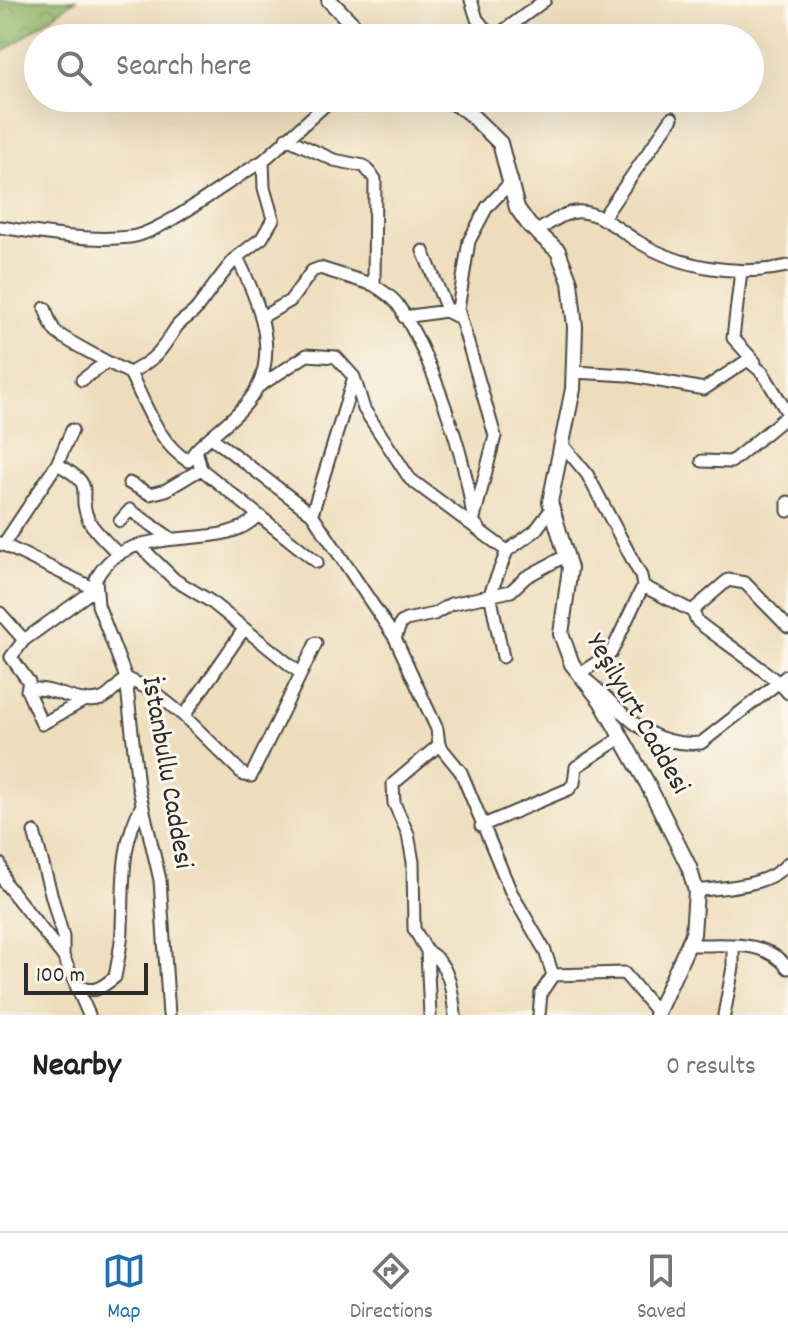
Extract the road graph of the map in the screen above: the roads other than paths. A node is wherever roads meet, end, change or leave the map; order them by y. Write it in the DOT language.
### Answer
graph roads {
  1 [pos="329,0"];
  2 [pos="471,0"];
  3 [pos="545,0"];
  4 [pos="352,24"];
  5 [pos="481,24"];
  6 [pos="512,24"];
  7 [pos="317,112"];
  8 [pos="468,112"];
  9 [pos="672,118"];
  10 [pos="286,138"];
  11 [pos="263,161"];
  12 [pos="512,181"];
  13 [pos="602,219"];
  14 [pos="0,227"];
  15 [pos="537,231"];
  16 [pos="423,251"];
  17 [pos="237,257"];
  18 [pos="788,266"];
  19 [pos="741,271"];
  20 [pos="374,285"];
  21 [pos="45,308"];
  22 [pos="455,313"];
  23 [pos="262,317"];
  24 [pos="404,317"];
  25 [pos="105,363"];
  26 [pos="755,363"];
  27 [pos="574,372"];
  28 [pos="130,373"];
  29 [pos="354,377"];
  30 [pos="82,380"];
  31 [pos="258,387"];
  32 [pos="788,414"];
  33 [pos="72,430"];
  34 [pos="211,437"];
  35 [pos="562,444"];
  36 [pos="196,450"];
  37 [pos="702,461"];
  38 [pos="57,464"];
  39 [pos="201,469"];
  40 [pos="129,483"];
  41 [pos="788,502"];
  42 [pos="550,511"];
  43 [pos="788,511"];
  44 [pos="312,514"];
  45 [pos="257,516"];
  46 [pos="120,521"];
  47 [pos="478,527"];
  48 [pos="169,537"];
  49 [pos="2,544"];
  50 [pos="140,546"];
  51 [pos="507,551"];
  52 [pos="119,555"];
  53 [pos="567,555"];
  54 [pos="317,562"];
  55 [pos="643,586"];
  56 [pos="95,589"];
  57 [pos="490,594"];
  58 [pos="692,611"];
  59 [pos="0,613"];
  60 [pos="788,627"];
  61 [pos="244,629"];
  62 [pos="395,638"];
  63 [pos="24,640"];
  64 [pos="316,643"];
  65 [pos="503,657"];
  66 [pos="300,673"];
  67 [pos="579,674"];
  68 [pos="126,678"];
  69 [pos="784,678"];
  70 [pos="27,690"];
  71 [pos="788,693"];
  72 [pos="85,700"];
  73 [pos="184,716"];
  74 [pos="622,737"];
  75 [pos="439,745"];
  76 [pos="142,805"];
  77 [pos="481,826"];
  78 [pos="34,832"];
  79 [pos="0,864"];
  80 [pos="786,870"];
  81 [pos="696,891"];
  82 [pos="689,945"];
  83 [pos="733,946"];
  84 [pos="427,951"];
  85 [pos="63,956"];
  86 [pos="788,968"];
  87 [pos="553,975"];
  88 [pos="77,986"];
  89 [pos="100,989"];
  90 [pos="89,1012"];
  91 [pos="656,1014"];
  92 [pos="169,1015"];
  93 [pos="430,1015"];
  94 [pos="455,1015"];
  95 [pos="539,1015"];
  96 [pos="724,1015"];
  1 -- 4 [label="main road"];
  2 -- 5 [label="street"];
  3 -- 6 [label="street"];
  7 -- 10 [label="street"];
  8 -- 12 [label="main road, Yeşilyurt Caddesi"];
  9 -- 13 [label="street"];
  10 -- 11 [label="street"];
  10 -- 20 [label="street"];
  11 -- 14 [label="street"];
  11 -- 17 [label="street"];
  12 -- 15 [label="main road, Yeşilyurt Caddesi"];
  12 -- 22 [label="street"];
  13 -- 15 [label="street"];
  13 -- 19 [label="street"];
  15 -- 27 [label="main road, Yeşilyurt Caddesi"];
  16 -- 22 [label="street"];
  17 -- 23 [label="street"];
  17 -- 28 [label="street"];
  18 -- 19 [label="street"];
  19 -- 26 [label="street"];
  20 -- 23 [label="street"];
  20 -- 24 [label="street"];
  21 -- 25 [label="street"];
  22 -- 24 [label="street"];
  22 -- 47 [label="street"];
  23 -- 31 [label="street"];
  24 -- 47 [label="street"];
  25 -- 28 [label="street"];
  25 -- 30 [label="street"];
  26 -- 27 [label="street"];
  26 -- 32 [label="street"];
  27 -- 35 [label="main road, Yeşilyurt Caddesi"];
  28 -- 36 [label="street"];
  29 -- 31 [label="street"];
  29 -- 44 [label="street"];
  29 -- 47 [label="street"];
  31 -- 34 [label="street"];
  32 -- 37 [label="street"];
  33 -- 38 [label="street"];
  34 -- 36 [label="street"];
  34 -- 44 [label="street"];
  35 -- 42 [label="main road, Yeşilyurt Caddesi"];
  35 -- 55 [label="street"];
  36 -- 39 [label="street"];
  38 -- 49 [label="street"];
  38 -- 52 [label="street"];
  39 -- 40 [label="street"];
  39 -- 45 [label="street"];
  41 -- 43 [label="street"];
  42 -- 51 [label="street"];
  42 -- 53 [label="main road, Yeşilyurt Caddesi"];
  44 -- 62 [label="street"];
  45 -- 48 [label="street"];
  45 -- 54 [label="street"];
  46 -- 48 [label="street"];
  47 -- 51 [label="street"];
  48 -- 50 [label="street"];
  49 -- 56 [label="street"];
  50 -- 52 [label="street"];
  50 -- 61 [label="street"];
  51 -- 57 [label="street"];
  52 -- 56 [label="street"];
  53 -- 57 [label="street"];
  53 -- 67 [label="main road, Yeşilyurt Caddesi"];
  55 -- 58 [label="street"];
  55 -- 67 [label="street"];
  56 -- 63 [label="street"];
  56 -- 68 [label="street, İstanbullu Caddesi"];
  57 -- 62 [label="street"];
  57 -- 65 [label="street"];
  58 -- 60 [label="street"];
  58 -- 69 [label="street"];
  59 -- 63 [label="street"];
  61 -- 66 [label="street"];
  61 -- 73 [label="street"];
  62 -- 75 [label="street"];
  63 -- 70 [label="street"];
  64 -- 66 [label="street"];
  66 -- 73 [label="street"];
  67 -- 69 [label="street"];
  67 -- 74 [label="main road, Yeşilyurt Caddesi"];
  68 -- 72 [label="street"];
  68 -- 73 [label="street"];
  68 -- 76 [label="street, İstanbullu Caddesi"];
  69 -- 71 [label="street"];
  70 -- 72 [label="street"];
  70 -- 72 [label="street"];
  74 -- 77 [label="street"];
  74 -- 81 [label="main road, Yeşilyurt Caddesi"];
  75 -- 77 [label="street"];
  75 -- 84 [label="street"];
  76 -- 89 [label="street"];
  76 -- 92 [label="street, İstanbullu Caddesi"];
  77 -- 87 [label="street"];
  78 -- 85 [label="street"];
  79 -- 85 [label="street"];
  80 -- 81 [label="street"];
  81 -- 82 [label="main road, Yeşilyurt Caddesi"];
  82 -- 83 [label="street"];
  82 -- 91 [label="main road, Yeşilyurt Caddesi"];
  83 -- 86 [label="street"];
  83 -- 96 [label="street"];
  84 -- 93 [label="street"];
  84 -- 94 [label="street"];
  85 -- 88 [label="street"];
  87 -- 91 [label="street"];
  87 -- 95 [label="street"];
  88 -- 89 [label="street"];
  88 -- 90 [label="street"];
  89 -- 90 [label="street"];
}
